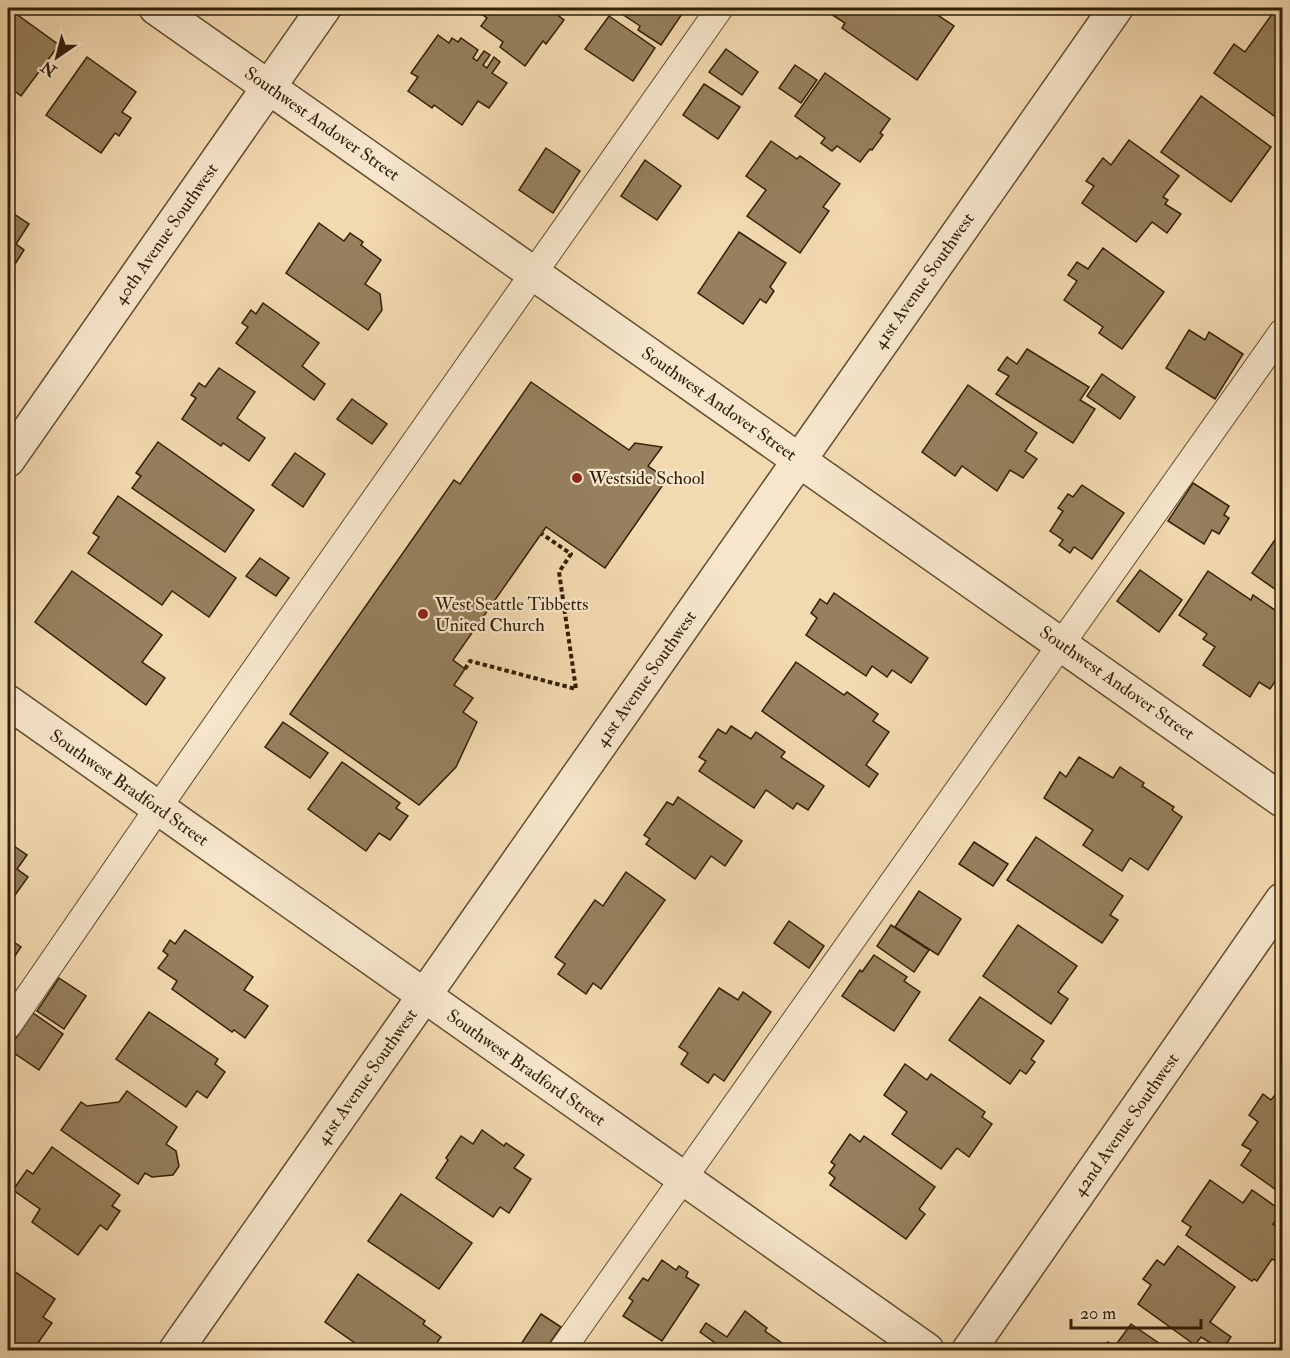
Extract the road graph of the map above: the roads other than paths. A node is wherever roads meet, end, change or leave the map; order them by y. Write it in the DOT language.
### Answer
graph roads {
  1 [pos="156,8"];
  2 [pos="324,8"];
  3 [pos="720,8"];
  4 [pos="1116,8"];
  5 [pos="269,87"];
  6 [pos="534,273"];
  7 [pos="1282,332"];
  8 [pos="8,460"];
  9 [pos="799,460"];
  10 [pos="1062,645"];
  11 [pos="8,702"];
  12 [pos="1282,800"];
  13 [pos="158,808"];
  14 [pos="1282,900"];
  15 [pos="424,996"];
  16 [pos="8,1026"];
  17 [pos="683,1179"];
  18 [pos="176,1350"];
  19 [pos="562,1350"];
  20 [pos="927,1350"];
  21 [pos="969,1350"];
  1 -- 5 [label="street, Southwest Andover Street"];
  2 -- 5 [label="street, 40th Avenue Southwest"];
  3 -- 6 [label="lane"];
  4 -- 9 [label="street, 41st Avenue Southwest"];
  5 -- 6 [label="street, Southwest Andover Street"];
  5 -- 8 [label="street, 40th Avenue Southwest"];
  6 -- 9 [label="street, Southwest Andover Street"];
  6 -- 13 [label="lane"];
  7 -- 10 [label="lane"];
  9 -- 10 [label="street, Southwest Andover Street"];
  9 -- 15 [label="street, 41st Avenue Southwest"];
  10 -- 12 [label="street, Southwest Andover Street"];
  10 -- 17 [label="lane"];
  11 -- 13 [label="street, Southwest Bradford Street"];
  13 -- 15 [label="street, Southwest Bradford Street"];
  13 -- 16 [label="lane"];
  14 -- 21 [label="street, 42nd Avenue Southwest"];
  15 -- 17 [label="street, Southwest Bradford Street"];
  15 -- 18 [label="street, 41st Avenue Southwest"];
  17 -- 19 [label="lane"];
  17 -- 20 [label="street, Southwest Bradford Street"];
}
